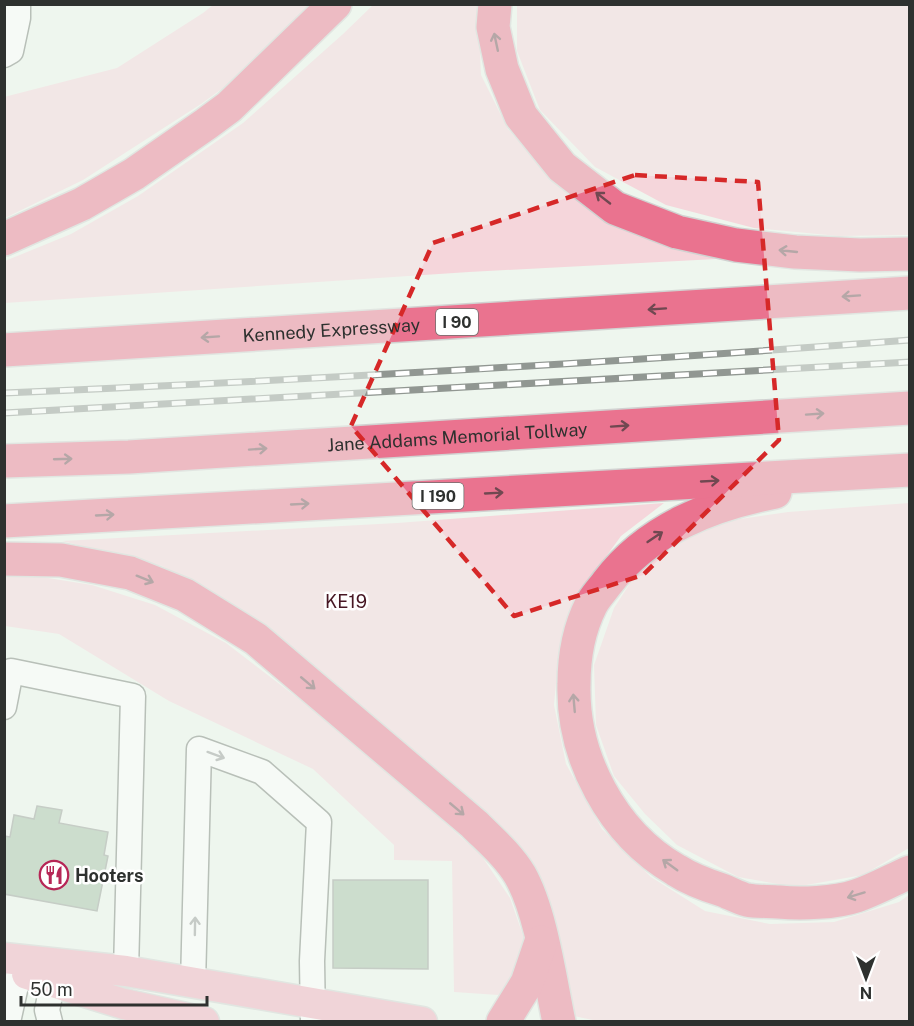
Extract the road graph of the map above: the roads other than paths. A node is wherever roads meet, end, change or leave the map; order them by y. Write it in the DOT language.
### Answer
graph roads {
  1 [pos="18,4"];
  2 [pos="335,4"];
  3 [pos="495,4"];
  4 [pos="8,53"];
  5 [pos="4,239"];
  6 [pos="909,254"];
  7 [pos="909,293"];
  8 [pos="4,350"];
  9 [pos="909,408"];
  10 [pos="4,461"];
  11 [pos="909,470"];
  12 [pos="871,472"];
  13 [pos="4,521"];
  14 [pos="4,559"];
  15 [pos="4,707"];
  16 [pos="909,872"];
  17 [pos="541,940"];
  18 [pos="9,966"];
  19 [pos="126,971"];
  20 [pos="53,982"];
  21 [pos="193,984"];
  22 [pos="313,1012"];
  23 [pos="8,1022"];
  24 [pos="50,1022"];
  25 [pos="204,1022"];
  26 [pos="422,1022"];
  27 [pos="503,1022"];
  28 [pos="559,1022"];
  1 -- 4 [label="street"];
  2 -- 5 [label="highway"];
  6 -- 3 [label="highway, one-way"];
  7 -- 8 [label="highway, Kennedy Expressway / I 90, one-way"];
  10 -- 9 [label="highway, Jane Addams Memorial Tollway, one-way"];
  11 -- 12 [label="highway, I 190"];
  13 -- 12 [label="highway, I 190, one-way"];
  16 -- 12 [label="highway, one-way"];
  14 -- 17 [label="highway, one-way"];
  15 -- 19 [label="street"];
  17 -- 27 [label="highway"];
  17 -- 28 [label="highway"];
  18 -- 19 [label="main road"];
  18 -- 20 [label="main road"];
  18 -- 23 [label="street"];
  19 -- 21 [label="main road"];
  20 -- 24 [label="street"];
  20 -- 25 [label="main road"];
  21 -- 22 [label="main road"];
  21 -- 22 [label="street, one-way"];
  22 -- 26 [label="main road"];
}
